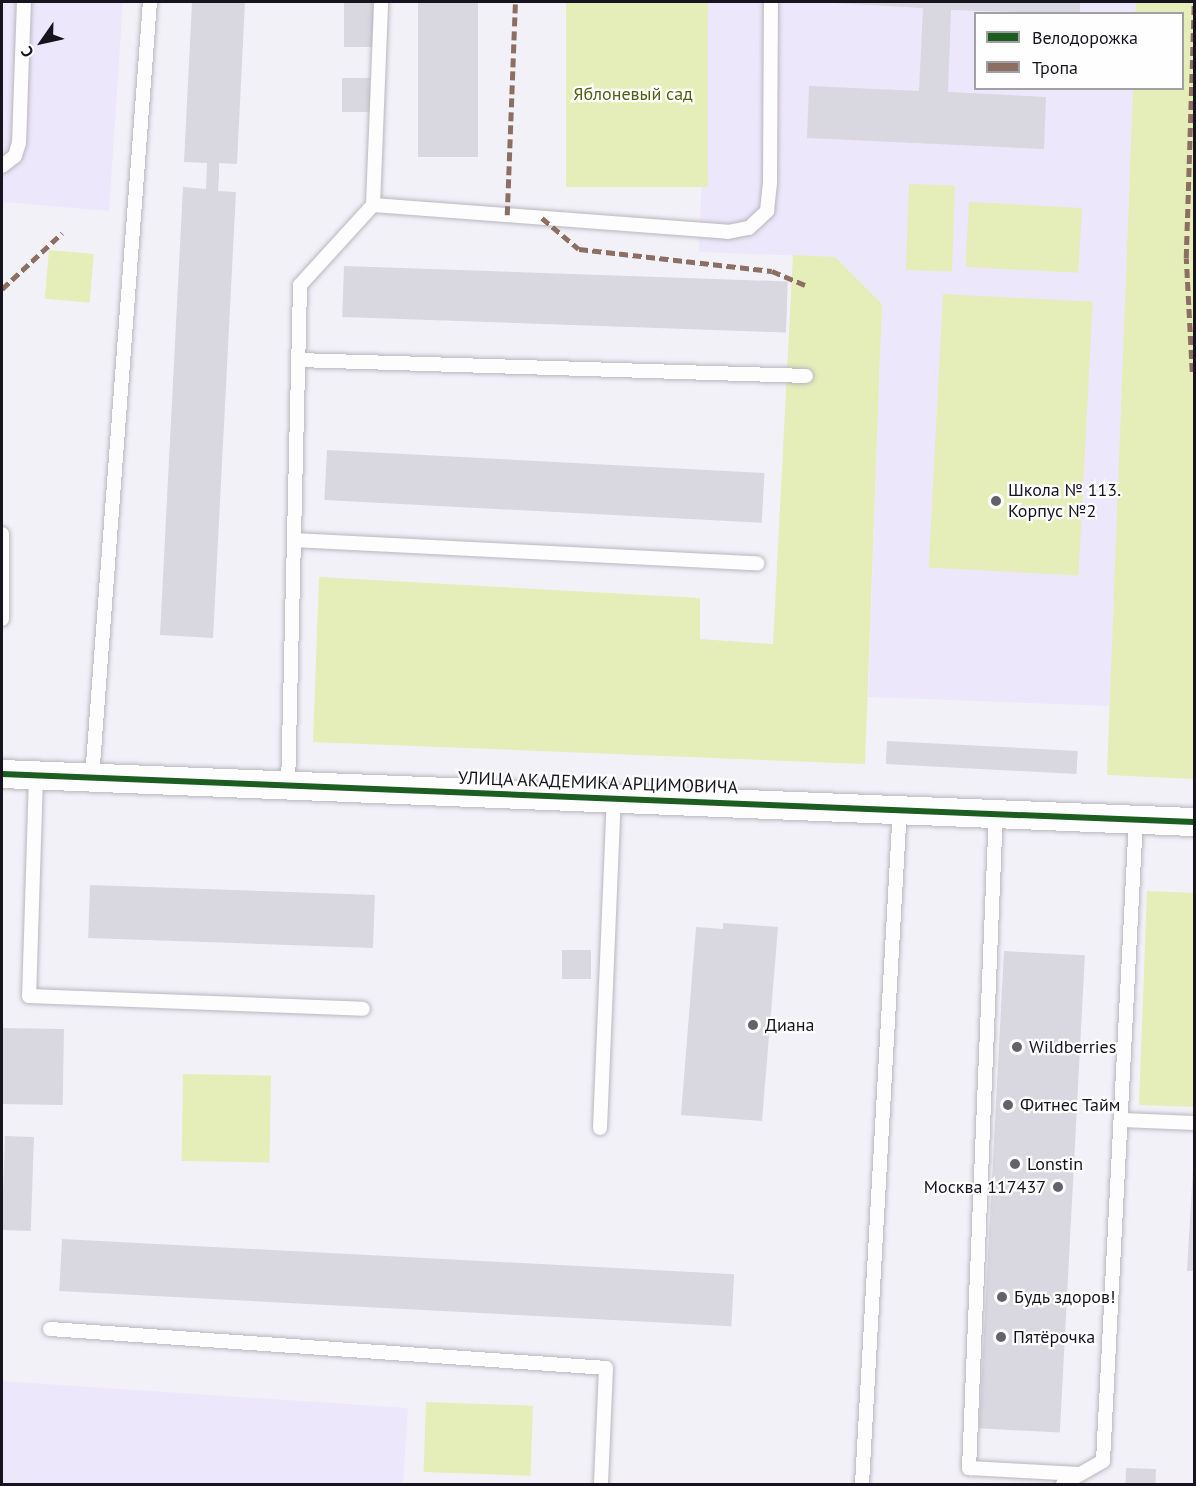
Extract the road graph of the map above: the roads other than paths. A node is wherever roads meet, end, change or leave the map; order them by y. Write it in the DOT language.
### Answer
graph roads {
  1 [pos="24,2"];
  2 [pos="150,2"];
  3 [pos="381,2"];
  4 [pos="771,2"];
  5 [pos="2,166"];
  6 [pos="373,205"];
  7 [pos="298,360"];
  8 [pos="806,376"];
  9 [pos="2,534"];
  10 [pos="295,540"];
  11 [pos="757,563"];
  12 [pos="2,619"];
  13 [pos="2,774"];
  14 [pos="36,776"];
  15 [pos="92,778"];
  16 [pos="288,788"];
  17 [pos="614,798"];
  18 [pos="900,807"];
  19 [pos="996,811"];
  20 [pos="1136,818"];
  21 [pos="1194,822"];
  22 [pos="363,1009"];
  23 [pos="1123,1120"];
  24 [pos="1194,1124"];
  25 [pos="600,1128"];
  26 [pos="50,1329"];
  27 [pos="1079,1474"];
  28 [pos="602,1485"];
  29 [pos="862,1485"];
  30 [pos="1063,1485"];
  1 -- 5 [label="lane"];
  2 -- 15 [label="lane"];
  3 -- 6 [label="lane"];
  4 -- 6 [label="lane"];
  6 -- 7 [label="lane"];
  7 -- 8 [label="lane"];
  7 -- 10 [label="lane"];
  9 -- 12 [label="lane"];
  10 -- 11 [label="lane"];
  10 -- 16 [label="lane"];
  13 -- 14 [label="street, УЛИЦА АКАДЕМИКА АРЦИМОВИЧА"];
  14 -- 15 [label="street, УЛИЦА АКАДЕМИКА АРЦИМОВИЧА"];
  14 -- 22 [label="lane"];
  15 -- 16 [label="street, УЛИЦА АКАДЕМИКА АРЦИМОВИЧА"];
  16 -- 17 [label="street, УЛИЦА АКАДЕМИКА АРЦИМОВИЧА"];
  17 -- 18 [label="street, УЛИЦА АКАДЕМИКА АРЦИМОВИЧА"];
  17 -- 25 [label="lane"];
  18 -- 19 [label="street, УЛИЦА АКАДЕМИКА АРЦИМОВИЧА"];
  18 -- 29 [label="lane"];
  19 -- 20 [label="street, УЛИЦА АКАДЕМИКА АРЦИМОВИЧА"];
  19 -- 27 [label="lane"];
  20 -- 21 [label="street, УЛИЦА АКАДЕМИКА АРЦИМОВИЧА"];
  20 -- 23 [label="lane"];
  23 -- 24 [label="lane"];
  23 -- 27 [label="lane"];
  26 -- 28 [label="lane"];
  27 -- 30 [label="lane"];
}
